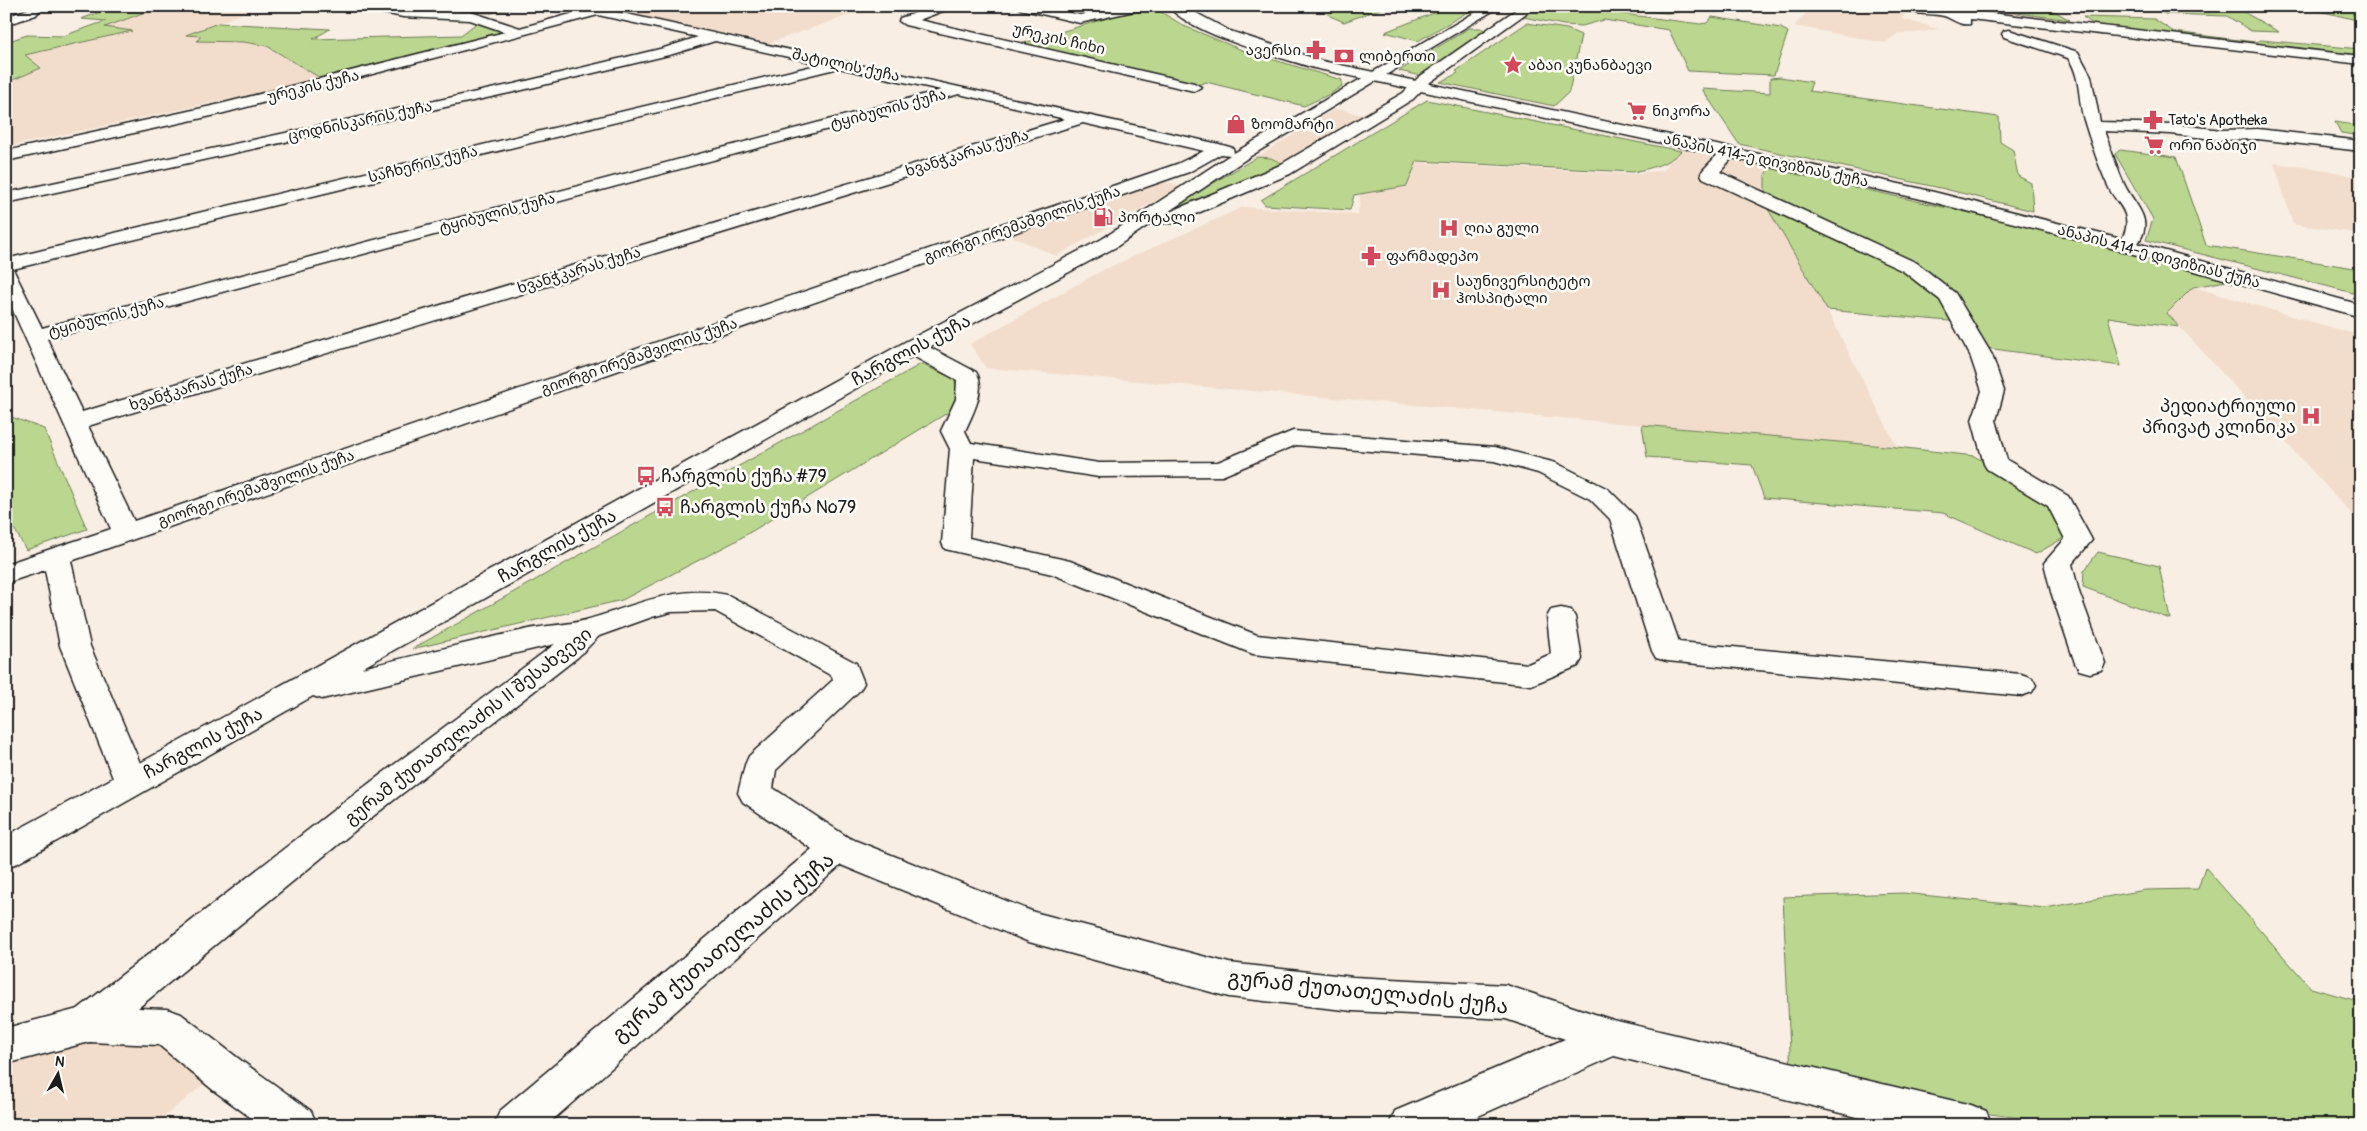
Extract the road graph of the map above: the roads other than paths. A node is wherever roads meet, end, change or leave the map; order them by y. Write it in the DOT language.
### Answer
graph roads {
  1 [pos="36,6"];
  2 [pos="368,6"];
  3 [pos="617,6"];
  4 [pos="950,6"];
  5 [pos="1024,6"];
  6 [pos="1139,6"];
  7 [pos="1174,6"];
  8 [pos="1495,6"];
  9 [pos="1530,6"];
  10 [pos="1904,6"];
  11 [pos="596,11"];
  12 [pos="1948,13"];
  13 [pos="1481,14"];
  14 [pos="1512,19"];
  15 [pos="6,22"];
  16 [pos="1458,27"];
  17 [pos="519,32"];
  18 [pos="1494,32"];
  19 [pos="713,37"];
  20 [pos="2361,60"];
  21 [pos="839,64"];
  22 [pos="1374,78"];
  23 [pos="1194,86"];
  24 [pos="1418,87"];
  25 [pos="959,90"];
  26 [pos="1323,108"];
  27 [pos="1359,112"];
  28 [pos="1083,118"];
  29 [pos="2095,126"];
  30 [pos="2361,146"];
  31 [pos="1219,149"];
  32 [pos="1729,152"];
  33 [pos="1243,154"];
  34 [pos="6,156"];
  35 [pos="6,198"];
  36 [pos="1109,244"];
  37 [pos="2126,246"];
  38 [pos="6,265"];
  39 [pos="6,273"];
  40 [pos="2361,311"];
  41 [pos="35,336"];
  42 [pos="913,347"];
  43 [pos="75,422"];
  44 [pos="962,449"];
  45 [pos="126,533"];
  46 [pos="56,557"];
  47 [pos="6,574"];
  48 [pos="1562,617"];
  49 [pos="589,629"];
  50 [pos="2090,663"];
  51 [pos="2020,685"];
  52 [pos="290,696"];
  53 [pos="131,781"];
  54 [pos="836,848"];
  55 [pos="6,853"];
  56 [pos="89,1024"];
  57 [pos="1613,1038"];
  58 [pos="6,1046"];
  59 [pos="296,1125"];
  60 [pos="515,1125"];
  61 [pos="1410,1125"];
  62 [pos="1971,1125"];
  1 -- 15 [label="street"];
  2 -- 17 [label="street"];
  3 -- 11 [label="street, ურეკის ქუჩა"];
  4 -- 23 [label="street, ურეკის ჩიხი"];
  5 -- 6 [label="street, ურეკის ჩიხი"];
  7 -- 22 [label="street, ანაპის 414-ე დივიზიას ქუჩა"];
  8 -- 13 [label="street, ჩარგლის ქუჩა"];
  9 -- 14 [label="street, ჩარგლის ქუჩა"];
  10 -- 12 [label="street"];
  11 -- 17 [label="street, ურეკის ქუჩა"];
  11 -- 19 [label="street, შატილის ქუჩა"];
  12 -- 20 [label="street"];
  12 -- 29 [label="street"];
  13 -- 14 [label="street"];
  13 -- 16 [label="street, ჩარგლის ქუჩა"];
  14 -- 18 [label="street, ჩარგლის ქუჩა"];
  16 -- 18 [label="street"];
  16 -- 22 [label="street, ჩარგლის ქუჩა"];
  17 -- 34 [label="street, ურეკის ქუჩა"];
  18 -- 24 [label="street, ჩარგლის ქუჩა"];
  19 -- 21 [label="street, შატილის ქუჩა"];
  19 -- 35 [label="street, ცოდნისკარის ქუჩა"];
  21 -- 25 [label="street, შატილის ქუჩა"];
  21 -- 38 [label="street, საჩხერის ქუჩა"];
  22 -- 24 [label="street, ანაპის 414-ე დივიზიას ქუჩა"];
  22 -- 26 [label="street, ჩარგლის ქუჩა"];
  24 -- 27 [label="street, ჩარგლის ქუჩა"];
  24 -- 32 [label="street, ანაპის 414-ე დივიზიას ქუჩა"];
  25 -- 28 [label="street, შატილის ქუჩა"];
  25 -- 41 [label="street, ტყიბულის ქუჩა"];
  26 -- 27 [label="street"];
  26 -- 33 [label="street, ჩარგლის ქუჩა"];
  27 -- 36 [label="street, ჩარგლის ქუჩა"];
  28 -- 31 [label="street, შატილის ქუჩა"];
  28 -- 43 [label="street, ხვანჭკარას ქუჩა"];
  29 -- 30 [label="street"];
  29 -- 37 [label="street"];
  31 -- 33 [label="street, შატილის ქუჩა"];
  31 -- 45 [label="street, გიორგი ირემაშვილის ქუჩა"];
  32 -- 37 [label="street, ანაპის 414-ე დივიზიას ქუჩა"];
  32 -- 50 [label="street"];
  33 -- 36 [label="street, ჩარგლის ქუჩა"];
  36 -- 42 [label="street, ჩარგლის ქუჩა"];
  37 -- 40 [label="street, ანაპის 414-ე დივიზიას ქუჩა"];
  39 -- 41 [label="street"];
  41 -- 43 [label="street"];
  42 -- 44 [label="street"];
  42 -- 52 [label="street, ჩარგლის ქუჩა"];
  43 -- 45 [label="street"];
  44 -- 48 [label="street"];
  44 -- 51 [label="street"];
  45 -- 46 [label="street, გიორგი ირემაშვილის ქუჩა"];
  46 -- 47 [label="street, გიორგი ირემაშვილის ქუჩა"];
  46 -- 53 [label="street"];
  49 -- 52 [label="street"];
  49 -- 54 [label="street, გურამ ქუთათელაძის II შესახვევი"];
  49 -- 56 [label="street, გურამ ქუთათელაძის II შესახვევი"];
  52 -- 53 [label="street, ჩარგლის ქუჩა"];
  53 -- 55 [label="street, ჩარგლის ქუჩა"];
  54 -- 57 [label="street, გურამ ქუთათელაძის ქუჩა"];
  54 -- 60 [label="street, გურამ ქუთათელაძის ქუჩა"];
  56 -- 58 [label="street"];
  56 -- 59 [label="street"];
  57 -- 61 [label="street"];
  57 -- 62 [label="street, გურამ ქუთათელაძის ქუჩა"];
}
